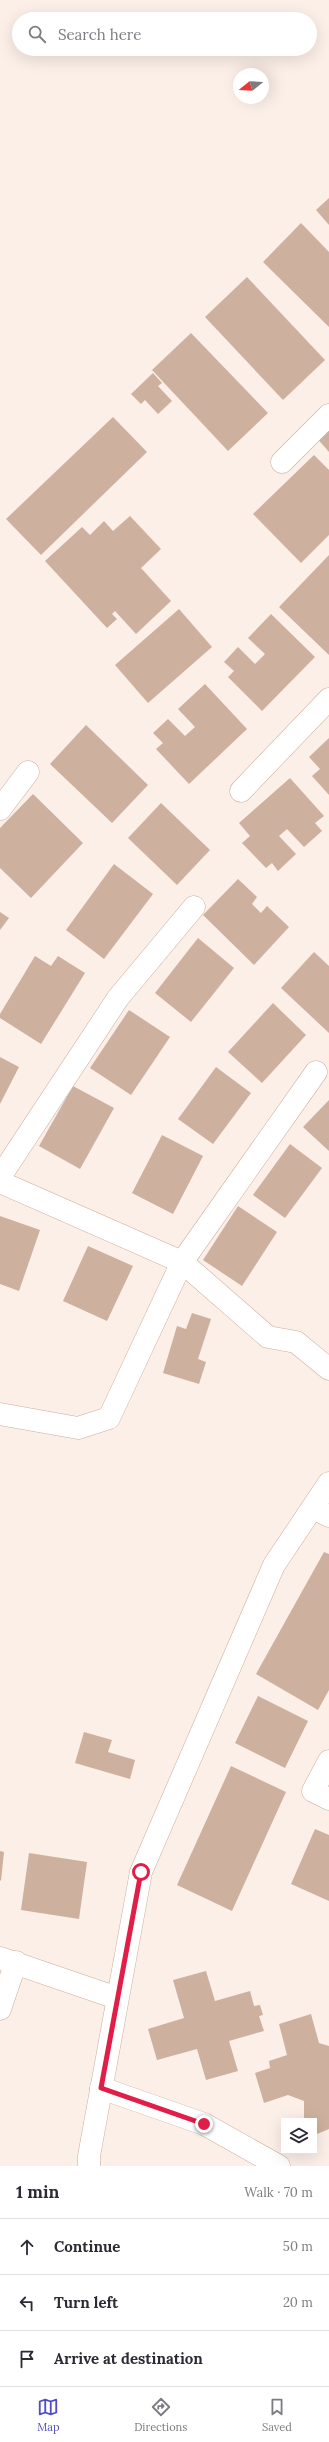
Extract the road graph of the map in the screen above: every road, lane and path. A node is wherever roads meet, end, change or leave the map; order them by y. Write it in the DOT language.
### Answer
graph roads {
  1 [pos="329,415"];
  2 [pos="282,462"];
  3 [pos="329,699"];
  4 [pos="28,772"];
  5 [pos="241,790"];
  6 [pos="0,809"];
  7 [pos="194,907"];
  8 [pos="316,1072"];
  9 [pos="0,1177"];
  10 [pos="0,1182"];
  11 [pos="182,1262"];
  12 [pos="329,1368"];
  13 [pos="0,1414"];
  14 [pos="329,1483"];
  15 [pos="321,1512"];
  16 [pos="329,1761"];
  17 [pos="329,1799"];
  18 [pos="8,1960"];
  19 [pos="118,1998"];
  20 [pos="0,2009"];
  21 [pos="101,2088"];
  22 [pos="89,2166"];
  23 [pos="278,2166"];
  1 -- 2 [label="street"];
  3 -- 5 [label="street"];
  4 -- 6 [label="street"];
  7 -- 9 [label="street"];
  8 -- 11 [label="street"];
  10 -- 11 [label="street"];
  11 -- 12 [label="street"];
  11 -- 13 [label="street"];
  14 -- 15 [label="street"];
  15 -- 19 [label="street"];
  16 -- 17 [label="street"];
  18 -- 19 [label="street"];
  18 -- 20 [label="street"];
  19 -- 21 [label="street"];
  21 -- 22 [label="street"];
  21 -- 23 [label="street"];
}
